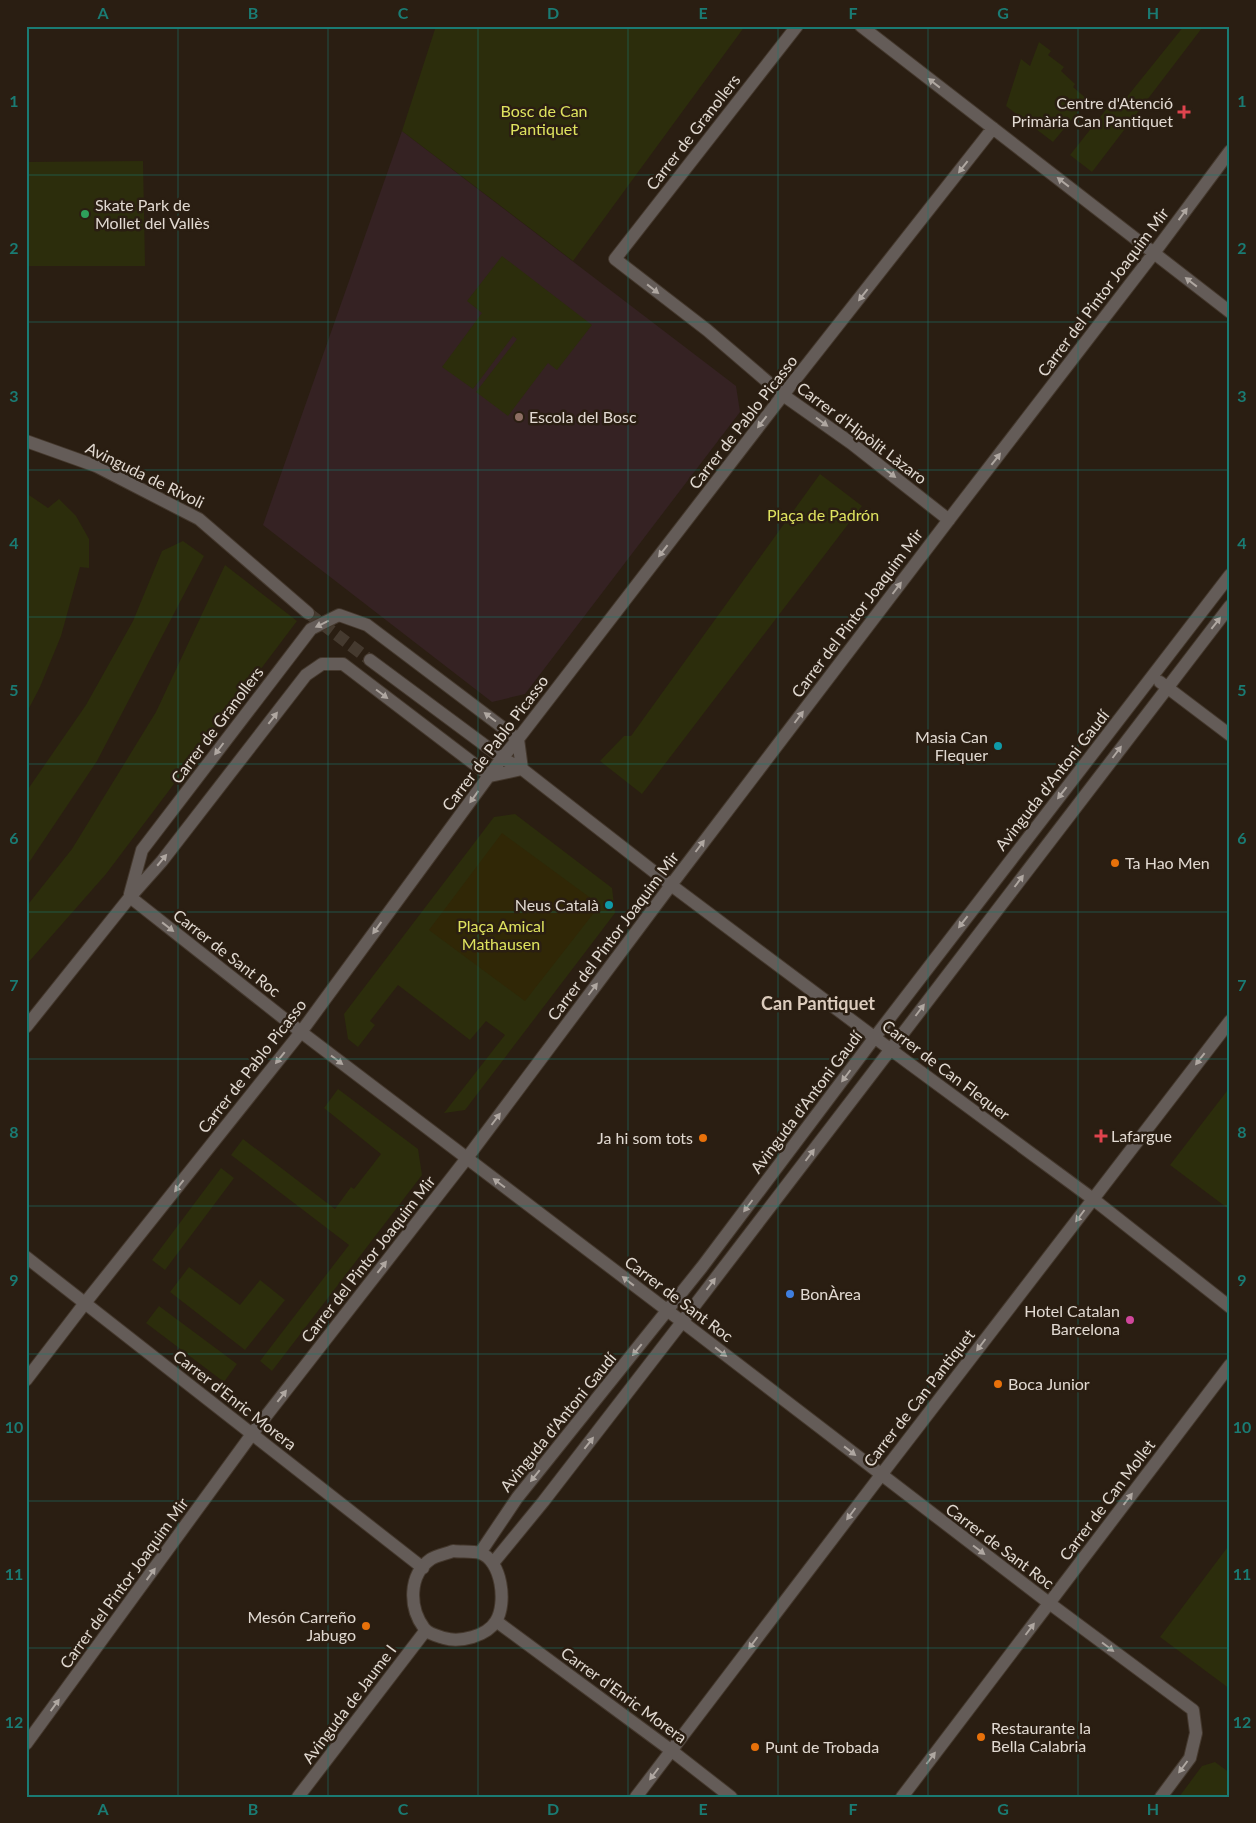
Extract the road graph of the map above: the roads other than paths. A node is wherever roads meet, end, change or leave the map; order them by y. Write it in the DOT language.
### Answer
graph roads {
  1 [pos="797,26"];
  2 [pos="861,26"];
  3 [pos="993,128"];
  4 [pos="1230,151"];
  5 [pos="1154,254"];
  6 [pos="615,258"];
  7 [pos="1230,312"];
  8 [pos="783,395"];
  9 [pos="26,441"];
  10 [pos="949,520"];
  11 [pos="1230,575"];
  12 [pos="1230,606"];
  13 [pos="308,613"];
  14 [pos="370,660"];
  15 [pos="1153,676"];
  16 [pos="1167,686"];
  17 [pos="1230,735"];
  18 [pos="518,738"];
  19 [pos="502,758"];
  20 [pos="522,769"];
  21 [pos="490,776"];
  22 [pos="671,885"];
  23 [pos="130,897"];
  24 [pos="1230,1021"];
  25 [pos="26,1027"];
  26 [pos="301,1032"];
  27 [pos="875,1037"];
  28 [pos="890,1049"];
  29 [pos="467,1158"];
  30 [pos="1093,1199"];
  31 [pos="26,1257"];
  32 [pos="85,1303"];
  33 [pos="1230,1307"];
  34 [pos="667,1311"];
  35 [pos="682,1322"];
  36 [pos="1230,1365"];
  37 [pos="26,1380"];
  38 [pos="252,1434"];
  39 [pos="881,1475"];
  40 [pos="480,1553"];
  41 [pos="493,1563"];
  42 [pos="423,1568"];
  43 [pos="1049,1603"];
  44 [pos="496,1621"];
  45 [pos="426,1630"];
  46 [pos="26,1744"];
  47 [pos="672,1751"];
  48 [pos="298,1797"];
  49 [pos="636,1797"];
  50 [pos="731,1797"];
  51 [pos="902,1797"];
  52 [pos="1161,1797"];
  1 -- 6 [label="street, Carrer de Granollers"];
  3 -- 2 [label="street, one-way"];
  5 -- 3 [label="street, one-way"];
  3 -- 8 [label="street, Carrer de Pablo Picasso, one-way"];
  5 -- 4 [label="street, Carrer del Pintor Joaquim Mir, one-way"];
  7 -- 5 [label="street, one-way"];
  10 -- 5 [label="street, Carrer del Pintor Joaquim Mir, one-way"];
  6 -- 8 [label="street, Carrer d'Hipòlit Làzaro, one-way"];
  8 -- 10 [label="street, Carrer d'Hipòlit Làzaro, one-way"];
  8 -- 18 [label="street, Carrer de Pablo Picasso, one-way"];
  9 -- 13 [label="street, Avinguda de Rivoli"];
  22 -- 10 [label="street, Carrer del Pintor Joaquim Mir, one-way"];
  11 -- 15 [label="street, Avinguda d'Antoni Gaudí"];
  16 -- 12 [label="street, one-way"];
  14 -- 19 [label="street, Carrer de Can Flequer"];
  15 -- 16 [label="street"];
  15 -- 27 [label="street, Avinguda d'Antoni Gaudí, one-way"];
  16 -- 17 [label="street"];
  28 -- 16 [label="street, one-way"];
  18 -- 19 [label="street, Carrer de Pablo Picasso"];
  18 -- 20 [label="street"];
  18 -- 23 [label="street, Carrer de Granollers, one-way"];
  19 -- 20 [label="street, Carrer de Can Flequer"];
  19 -- 21 [label="street, Carrer de Pablo Picasso"];
  20 -- 21 [label="street"];
  20 -- 22 [label="street, Carrer de Can Flequer"];
  23 -- 21 [label="street, Carrer de Granollers, one-way"];
  21 -- 26 [label="street, Carrer de Pablo Picasso, one-way"];
  22 -- 27 [label="street, Carrer de Can Flequer"];
  29 -- 22 [label="street, Carrer del Pintor Joaquim Mir, one-way"];
  23 -- 25 [label="street, Carrer de Granollers"];
  23 -- 26 [label="street, Carrer de Sant Roc, one-way"];
  24 -- 30 [label="street, Carrer de Can Pantiquet, one-way"];
  26 -- 29 [label="street, Carrer de Sant Roc, one-way"];
  26 -- 32 [label="street, Carrer de Pablo Picasso, one-way"];
  27 -- 28 [label="street, Carrer de Can Flequer"];
  27 -- 34 [label="street, Avinguda d'Antoni Gaudí, one-way"];
  28 -- 30 [label="street, Carrer de Can Flequer"];
  35 -- 28 [label="street, one-way"];
  34 -- 29 [label="street, Carrer de Sant Roc, one-way"];
  38 -- 29 [label="street, Carrer del Pintor Joaquim Mir, one-way"];
  30 -- 33 [label="street, Carrer de Can Flequer"];
  30 -- 39 [label="street, Carrer de Can Pantiquet, one-way"];
  31 -- 32 [label="street, Carrer d'Enric Morera"];
  32 -- 37 [label="street, Carrer de Pablo Picasso"];
  32 -- 38 [label="street, Carrer d'Enric Morera"];
  34 -- 35 [label="street, Carrer de Sant Roc"];
  34 -- 40 [label="street, Avinguda d'Antoni Gaudí, one-way"];
  35 -- 39 [label="street, Carrer de Sant Roc, one-way"];
  41 -- 35 [label="street, one-way"];
  43 -- 36 [label="street, Carrer de Can Mollet, one-way"];
  38 -- 42 [label="street, Carrer d'Enric Morera"];
  46 -- 38 [label="street, Carrer del Pintor Joaquim Mir, one-way"];
  39 -- 43 [label="street, Carrer de Sant Roc, one-way"];
  39 -- 47 [label="street, Carrer de Can Pantiquet, one-way"];
  40 -- 41 [label="street"];
  40 -- 42 [label="street"];
  41 -- 44 [label="street"];
  42 -- 45 [label="street"];
  51 -- 43 [label="street, Carrer de Can Mollet, one-way"];
  43 -- 52 [label="street, Carrer de Sant Roc, one-way"];
  44 -- 45 [label="street"];
  44 -- 47 [label="street, Carrer d'Enric Morera"];
  45 -- 48 [label="street, Avinguda de Jaume I"];
  47 -- 49 [label="street, Carrer de Can Pantiquet, one-way"];
  47 -- 50 [label="street, Carrer d'Enric Morera"];
}
